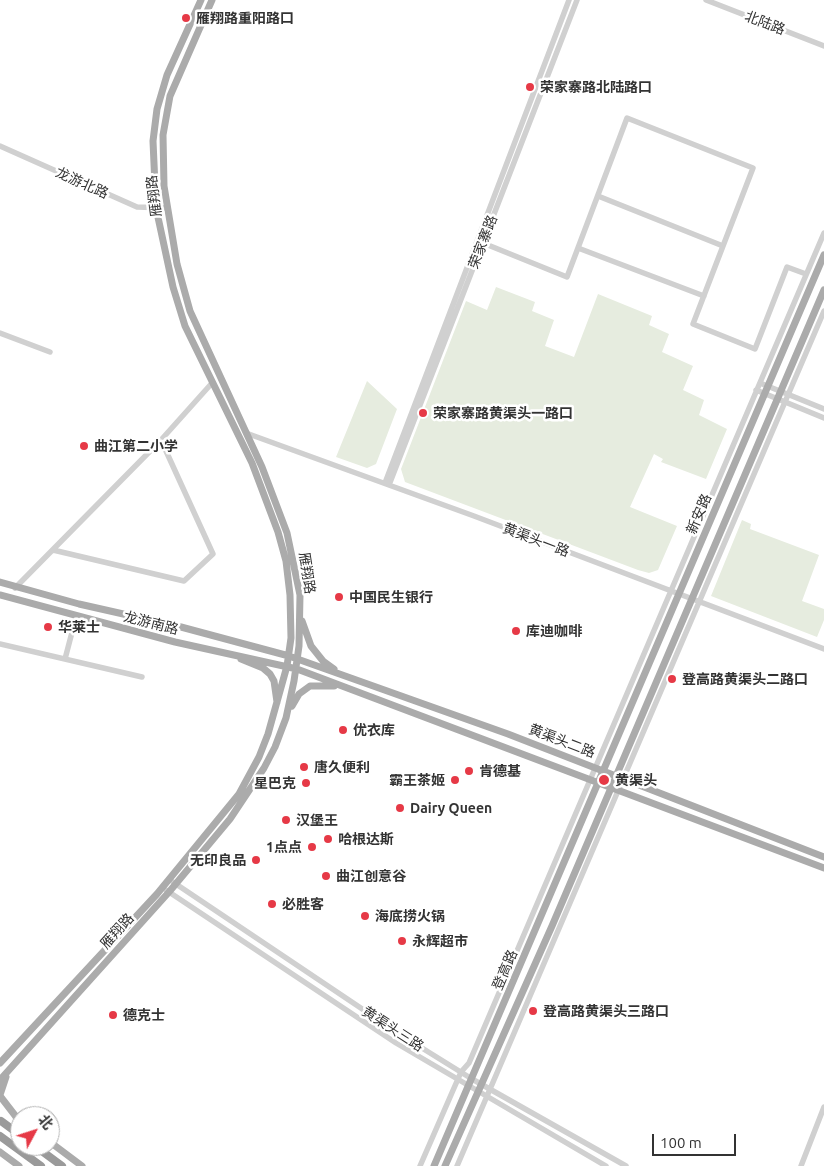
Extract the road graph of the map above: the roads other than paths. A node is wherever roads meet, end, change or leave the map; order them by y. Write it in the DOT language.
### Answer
graph roads {
  1 [pos="202,0"];
  2 [pos="212,0"];
  3 [pos="569,0"];
  4 [pos="577,0"];
  5 [pos="706,0"];
  6 [pos="824,46"];
  7 [pos="0,146"];
  8 [pos="598,196"];
  9 [pos="156,208"];
  10 [pos="167,208"];
  11 [pos="824,233"];
  12 [pos="483,243"];
  13 [pos="723,246"];
  14 [pos="578,248"];
  15 [pos="824,256"];
  16 [pos="806,274"];
  17 [pos="824,290"];
  18 [pos="704,296"];
  19 [pos="824,311"];
  20 [pos="0,333"];
  21 [pos="50,352"];
  22 [pos="760,383"];
  23 [pos="212,384"];
  24 [pos="768,386"];
  25 [pos="756,390"];
  26 [pos="780,392"];
  27 [pos="764,394"];
  28 [pos="788,395"];
  29 [pos="781,401"];
  30 [pos="824,409"];
  31 [pos="824,418"];
  32 [pos="246,433"];
  33 [pos="161,440"];
  34 [pos="387,484"];
  35 [pos="53,550"];
  36 [pos="0,582"];
  37 [pos="15,588"];
  38 [pos="670,591"];
  39 [pos="678,594"];
  40 [pos="0,596"];
  41 [pos="690,598"];
  42 [pos="700,602"];
  43 [pos="300,610"];
  44 [pos="76,616"];
  45 [pos="0,644"];
  46 [pos="824,649"];
  47 [pos="234,656"];
  48 [pos="288,656"];
  49 [pos="65,659"];
  50 [pos="298,659"];
  51 [pos="287,666"];
  52 [pos="297,669"];
  53 [pos="345,676"];
  54 [pos="142,677"];
  55 [pos="345,687"];
  56 [pos="277,708"];
  57 [pos="286,718"];
  58 [pos="599,769"];
  59 [pos="616,776"];
  60 [pos="624,778"];
  61 [pos="594,781"];
  62 [pos="610,789"];
  63 [pos="618,792"];
  64 [pos="824,857"];
  65 [pos="824,868"];
  66 [pos="172,881"];
  67 [pos="166,890"];
  68 [pos="0,1062"];
  69 [pos="10,1069"];
  70 [pos="461,1072"];
  71 [pos="472,1079"];
  72 [pos="0,1080"];
  73 [pos="457,1080"];
  74 [pos="486,1086"];
  75 [pos="468,1087"];
  76 [pos="476,1092"];
  77 [pos="0,1095"];
  78 [pos="485,1098"];
  79 [pos="10,1108"];
  80 [pos="824,1108"];
  81 [pos="0,1136"];
  82 [pos="60,1150"];
  83 [pos="0,1152"];
  84 [pos="48,1156"];
  85 [pos="19,1166"];
  86 [pos="41,1166"];
  87 [pos="62,1166"];
  88 [pos="82,1166"];
  89 [pos="420,1166"];
  90 [pos="434,1166"];
  91 [pos="445,1166"];
  92 [pos="456,1166"];
  93 [pos="606,1166"];
  94 [pos="626,1166"];
  95 [pos="801,1166"];
  1 -- 9 [label="main road, 雁翔路"];
  2 -- 10 [label="main road, 雁翔路"];
  3 -- 34 [label="street, 荣家寨路"];
  4 -- 12 [label="street, 荣家寨路"];
  5 -- 6 [label="street, 北陆路"];
  7 -- 9 [label="street, 龙游北路"];
  8 -- 13 [label="street"];
  8 -- 13 [label="street"];
  8 -- 14 [label="street"];
  9 -- 10 [label="street, 龙游北路"];
  9 -- 23 [label="main road, 雁翔路"];
  10 -- 32 [label="main road, 雁翔路"];
  11 -- 16 [label="street"];
  12 -- 14 [label="street"];
  12 -- 34 [label="street, 荣家寨路"];
  13 -- 18 [label="street"];
  14 -- 18 [label="street"];
  15 -- 24 [label="main road, 新安路"];
  16 -- 18 [label="street"];
  16 -- 22 [label="street"];
  17 -- 26 [label="main road, 新安路"];
  19 -- 28 [label="street"];
  20 -- 21 [label="street"];
  22 -- 24 [label="street"];
  22 -- 25 [label="street"];
  23 -- 33 [label="street"];
  23 -- 48 [label="main road, 雁翔路"];
  24 -- 26 [label="street"];
  24 -- 27 [label="main road, 新安路"];
  25 -- 27 [label="street"];
  25 -- 38 [label="street"];
  26 -- 28 [label="street"];
  26 -- 29 [label="main road, 新安路"];
  27 -- 29 [label="street"];
  27 -- 39 [label="main road, 新安路"];
  28 -- 29 [label="street"];
  28 -- 30 [label="street"];
  29 -- 31 [label="street"];
  29 -- 41 [label="main road, 新安路"];
  29 -- 42 [label="street"];
  32 -- 34 [label="street, 黄渠头一路"];
  32 -- 43 [label="main road, 雁翔路"];
  33 -- 35 [label="street"];
  33 -- 35 [label="street"];
  34 -- 38 [label="street, 黄渠头一路"];
  35 -- 37 [label="street"];
  36 -- 37 [label="main road, 龙游南路"];
  37 -- 48 [label="main road, 龙游南路"];
  38 -- 39 [label="street, 黄渠头一路"];
  38 -- 58 [label="street"];
  39 -- 41 [label="street, 黄渠头一路"];
  39 -- 58 [label="main road, 新安路"];
  40 -- 44 [label="main road, 龙游南路"];
  41 -- 42 [label="street, 黄渠头一路"];
  41 -- 59 [label="main road, 新安路"];
  42 -- 46 [label="street, 黄渠头一路"];
  42 -- 60 [label="street"];
  43 -- 50 [label="main road, 雁翔路"];
  43 -- 53 [label="main road"];
  44 -- 47 [label="main road, 龙游南路"];
  44 -- 49 [label="street"];
  45 -- 49 [label="street"];
  47 -- 51 [label="main road, 龙游南路"];
  47 -- 56 [label="main road"];
  48 -- 50 [label="main road, 黄渠头二路"];
  48 -- 51 [label="main road, 雁翔路"];
  49 -- 54 [label="street"];
  50 -- 52 [label="main road, 雁翔路"];
  50 -- 53 [label="main road, 黄渠头二路"];
  51 -- 52 [label="main road, 龙游南路"];
  51 -- 56 [label="main road, 雁翔路"];
  52 -- 55 [label="main road, 黄渠头二路"];
  52 -- 57 [label="main road, 雁翔路"];
  53 -- 58 [label="main road, 黄渠头二路"];
  55 -- 57 [label="main road"];
  55 -- 61 [label="main road, 黄渠头二路"];
  56 -- 66 [label="main road, 雁翔路"];
  57 -- 66 [label="main road, 雁翔路"];
  58 -- 59 [label="main road, 黄渠头二路"];
  58 -- 61 [label="main road, 新安路"];
  59 -- 60 [label="main road, 黄渠头二路"];
  59 -- 62 [label="main road, 新安路"];
  60 -- 63 [label="street"];
  60 -- 64 [label="main road, 黄渠头二路"];
  61 -- 62 [label="main road, 黄渠头二路"];
  61 -- 70 [label="street"];
  61 -- 71 [label="main road, 登高路"];
  62 -- 63 [label="main road, 黄渠头二路"];
  62 -- 74 [label="main road, 登高路"];
  63 -- 65 [label="main road, 黄渠头二路"];
  63 -- 74 [label="street"];
  66 -- 67 [label="main road, 雁翔路"];
  66 -- 70 [label="street, 黄渠头三路"];
  67 -- 68 [label="main road, 雁翔路"];
  67 -- 69 [label="main road, 雁翔路"];
  67 -- 73 [label="street, 黄渠头三路"];
  69 -- 72 [label="main road, 雁翔路"];
  69 -- 77 [label="main road"];
  70 -- 71 [label="street, 黄渠头三路"];
  70 -- 73 [label="street"];
  71 -- 74 [label="street, 黄渠头三路"];
  71 -- 75 [label="main road, 登高路"];
  73 -- 75 [label="street, 黄渠头三路"];
  73 -- 89 [label="street"];
  74 -- 76 [label="main road, 登高路"];
  74 -- 78 [label="street"];
  74 -- 94 [label="street, 黄渠头三路"];
  75 -- 76 [label="street, 黄渠头三路"];
  75 -- 90 [label="main road, 登高路"];
  76 -- 78 [label="street, 黄渠头三路"];
  76 -- 91 [label="main road, 登高路"];
  77 -- 79 [label="main road"];
  78 -- 92 [label="street"];
  78 -- 93 [label="street, 黄渠头三路"];
  80 -- 95 [label="street"];
  81 -- 86 [label="highway"];
  82 -- 88 [label="main road"];
  83 -- 85 [label="main road"];
  84 -- 87 [label="highway"];
}
